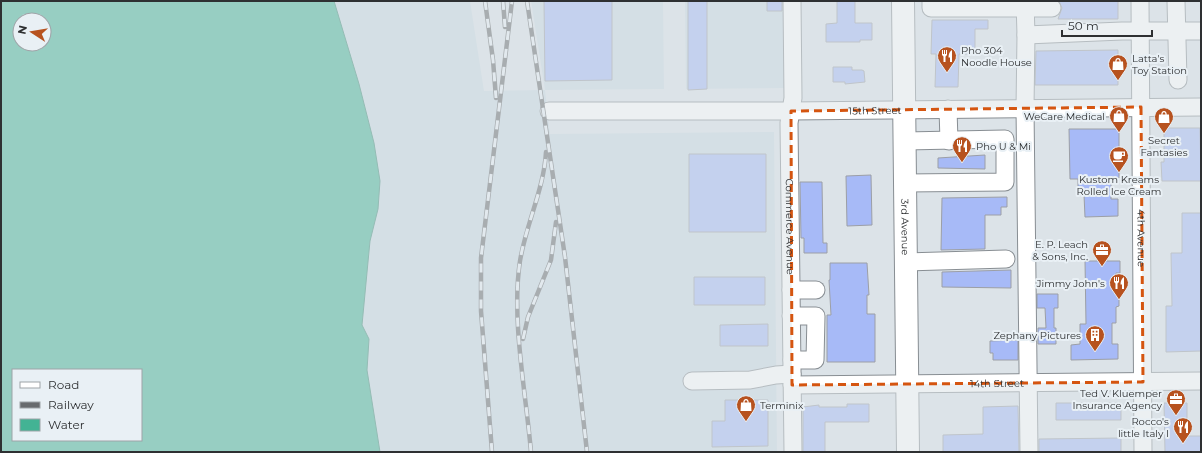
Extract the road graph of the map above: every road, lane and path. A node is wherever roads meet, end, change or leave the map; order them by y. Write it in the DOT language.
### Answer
graph roads {
  1 [pos="792,1"];
  2 [pos="904,1"];
  3 [pos="931,1"];
  4 [pos="1140,1"];
  5 [pos="1176,1"];
  6 [pos="1025,5"];
  7 [pos="1052,8"];
  8 [pos="1139,31"];
  9 [pos="1177,31"];
  10 [pos="1201,31"];
  11 [pos="1026,35"];
  12 [pos="1178,80"];
  13 [pos="1141,107"];
  14 [pos="1201,107"];
  15 [pos="1025,108"];
  16 [pos="904,109"];
  17 [pos="948,109"];
  18 [pos="549,111"];
  19 [pos="791,111"];
  20 [pos="905,141"];
  21 [pos="949,141"];
  22 [pos="905,183"];
  23 [pos="1006,259"];
  24 [pos="906,262"];
  25 [pos="791,290"];
  26 [pos="816,290"];
  27 [pos="791,316"];
  28 [pos="792,373"];
  29 [pos="692,381"];
  30 [pos="1201,381"];
  31 [pos="1143,382"];
  32 [pos="1028,383"];
  33 [pos="907,384"];
  34 [pos="793,452"];
  35 [pos="908,452"];
  36 [pos="1029,452"];
  37 [pos="1143,452"];
  1 -- 19 [label="street, Commerce Avenue"];
  2 -- 16 [label="main road, 3rd Avenue"];
  3 -- 6 [label="street"];
  4 -- 8 [label="street, 4th Avenue"];
  5 -- 9 [label="street"];
  6 -- 7 [label="street"];
  6 -- 11 [label="street"];
  8 -- 9 [label="street"];
  8 -- 11 [label="street"];
  8 -- 13 [label="street, 4th Avenue"];
  9 -- 10 [label="street"];
  9 -- 12 [label="street"];
  11 -- 15 [label="street"];
  13 -- 14 [label="street, 15th Street"];
  13 -- 15 [label="street, 15th Street"];
  13 -- 31 [label="street, 4th Avenue"];
  15 -- 17 [label="street, 15th Street"];
  15 -- 32 [label="street"];
  16 -- 17 [label="street, 15th Street"];
  16 -- 19 [label="street, 15th Street"];
  16 -- 20 [label="main road, 3rd Avenue"];
  17 -- 21 [label="street"];
  18 -- 19 [label="street, 15th Street"];
  19 -- 25 [label="street, Commerce Avenue"];
  20 -- 21 [label="street"];
  20 -- 22 [label="main road, 3rd Avenue"];
  21 -- 22 [label="street"];
  22 -- 24 [label="main road, 3rd Avenue"];
  23 -- 24 [label="street"];
  24 -- 33 [label="main road, 3rd Avenue"];
  25 -- 26 [label="street"];
  25 -- 27 [label="street, Commerce Avenue"];
  27 -- 28 [label="street, Commerce Avenue"];
  27 -- 28 [label="street"];
  28 -- 29 [label="street"];
  28 -- 33 [label="street, 14th Street"];
  28 -- 34 [label="street, Commerce Avenue"];
  30 -- 31 [label="street, 14th Street"];
  31 -- 32 [label="street, 14th Street"];
  31 -- 37 [label="street, 4th Avenue"];
  32 -- 33 [label="street, 14th Street"];
  32 -- 36 [label="street"];
  33 -- 35 [label="main road, 3rd Avenue"];
}
